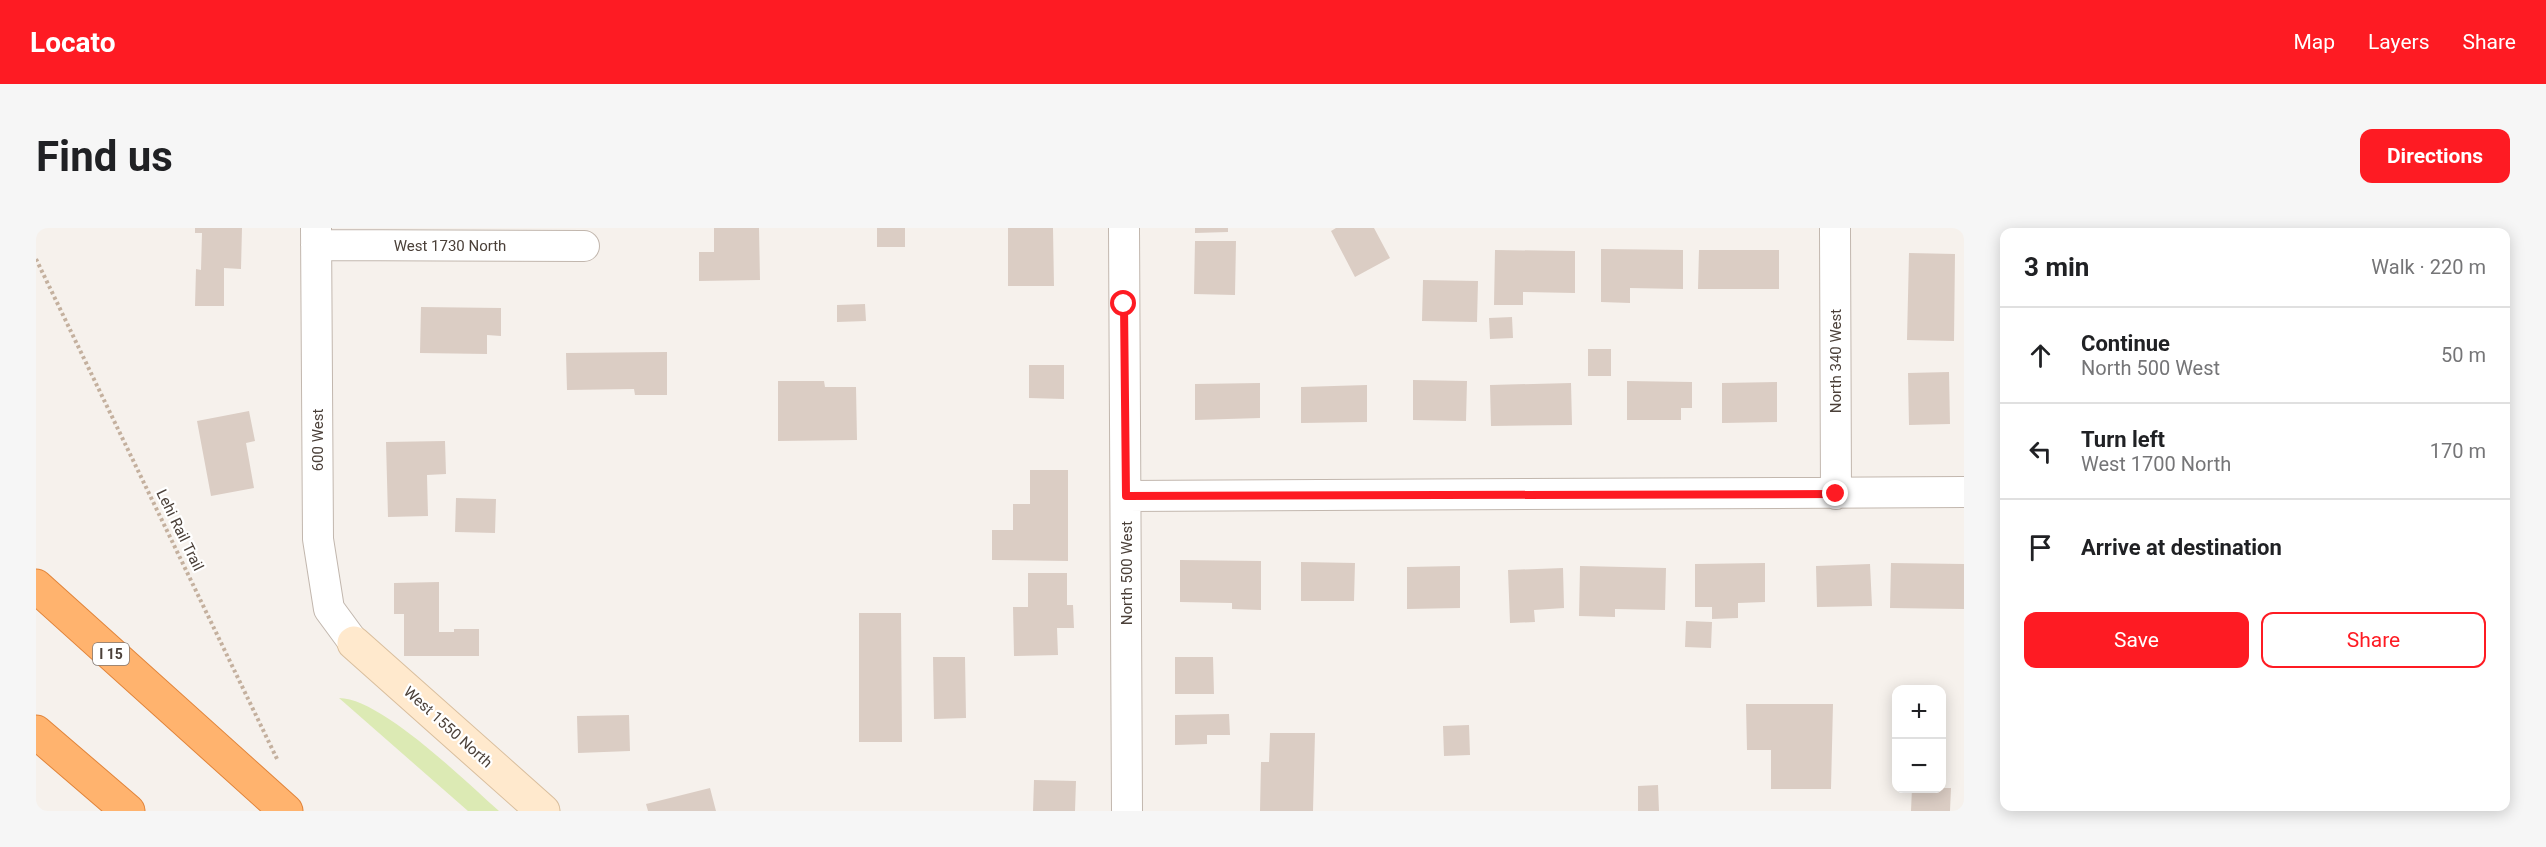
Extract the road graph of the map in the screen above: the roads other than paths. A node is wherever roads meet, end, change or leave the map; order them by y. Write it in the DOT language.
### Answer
graph roads {
  1 [pos="1124,228"];
  2 [pos="1835,228"];
  3 [pos="316,237"];
  4 [pos="584,246"];
  5 [pos="1964,492"];
  6 [pos="1836,494"];
  7 [pos="1126,496"];
  8 [pos="36,586"];
  9 [pos="354,643"];
  10 [pos="36,732"];
  11 [pos="128,811"];
  12 [pos="286,811"];
  13 [pos="543,811"];
  14 [pos="1127,811"];
  1 -- 7 [label="street, North 500 West"];
  2 -- 6 [label="street, North 340 West"];
  3 -- 4 [label="street, West 1730 North"];
  3 -- 9 [label="street, 600 West"];
  5 -- 6 [label="street"];
  6 -- 7 [label="street"];
  7 -- 14 [label="street, North 500 West"];
  8 -- 12 [label="highway, I 15"];
  9 -- 13 [label="street, West 1550 North"];
  10 -- 11 [label="highway"];
}
